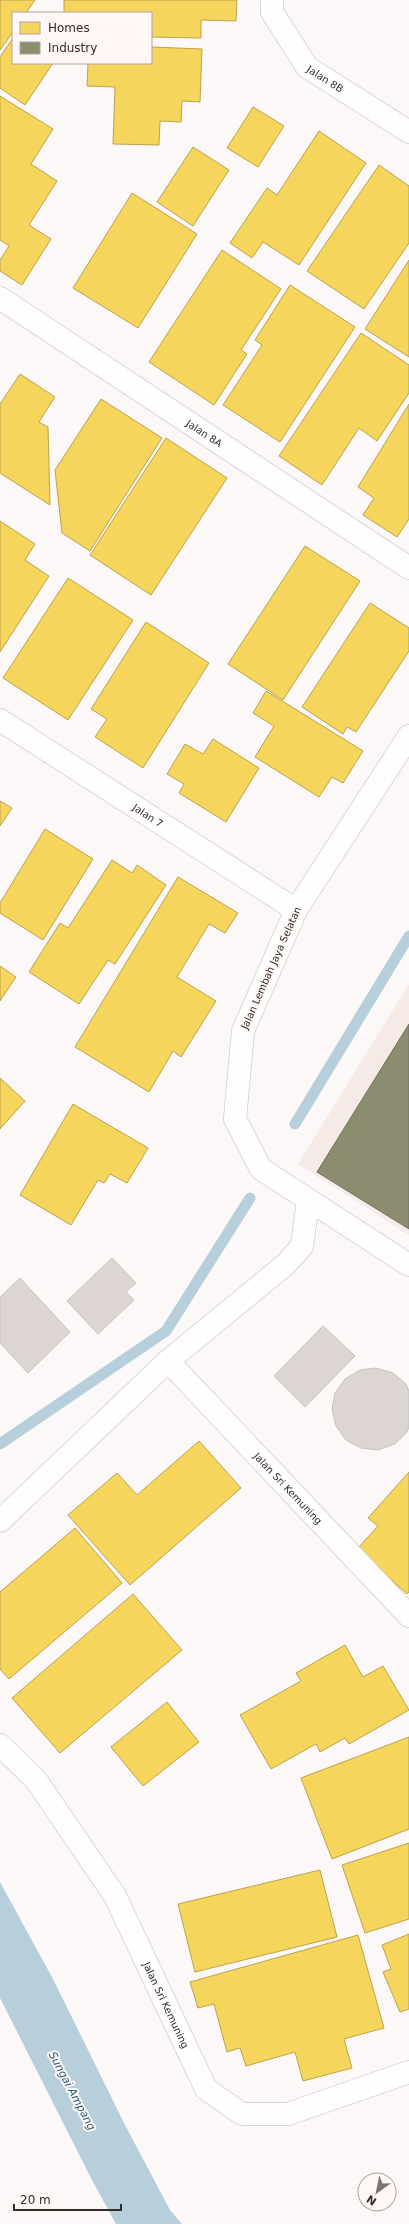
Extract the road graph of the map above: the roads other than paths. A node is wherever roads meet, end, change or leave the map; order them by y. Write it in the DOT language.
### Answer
graph roads {
  1 [pos="272,0"];
  2 [pos="409,132"];
  3 [pos="0,298"];
  4 [pos="409,568"];
  5 [pos="0,720"];
  6 [pos="409,736"];
  7 [pos="296,910"];
  8 [pos="308,1201"];
  9 [pos="409,1265"];
  10 [pos="168,1361"];
  11 [pos="0,1521"];
  12 [pos="409,1616"];
  13 [pos="0,1745"];
  14 [pos="409,2072"];
  1 -- 2 [label="street, Jalan 8B"];
  3 -- 4 [label="street, Jalan 8A"];
  5 -- 7 [label="street, Jalan 7"];
  6 -- 7 [label="street, Jalan Lembah Jaya Selatan"];
  7 -- 8 [label="street, Jalan Lembah Jaya Selatan"];
  8 -- 9 [label="street, Jalan Lembah Jaya Selatan"];
  8 -- 10 [label="street"];
  10 -- 11 [label="street"];
  10 -- 12 [label="street, Jalan Sri Kemuning"];
  13 -- 14 [label="street, Jalan Sri Kemuning"];
}
